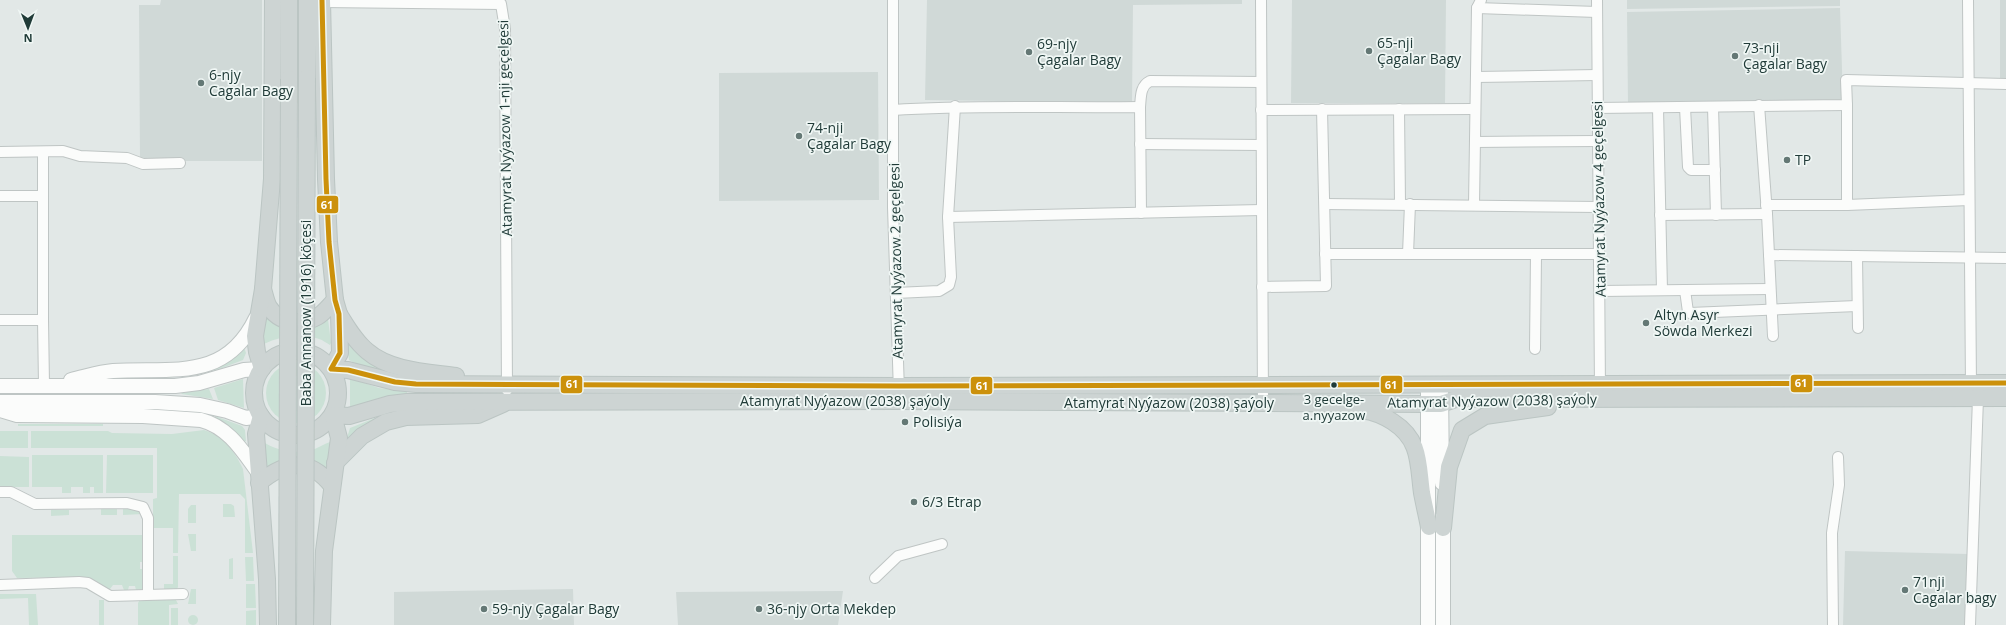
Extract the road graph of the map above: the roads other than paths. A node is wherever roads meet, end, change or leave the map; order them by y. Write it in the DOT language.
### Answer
graph roads {
  1 [pos="273,0"];
  2 [pos="289,0"];
  3 [pos="893,0"];
  4 [pos="1261,0"];
  5 [pos="1597,0"];
  6 [pos="1968,0"];
  7 [pos="317,1"];
  8 [pos="1479,4"];
  9 [pos="1597,12"];
  10 [pos="1597,75"];
  11 [pos="1476,77"];
  12 [pos="1261,82"];
  13 [pos="1969,82"];
  14 [pos="2006,84"];
  15 [pos="1759,105"];
  16 [pos="1846,105"];
  17 [pos="955,106"];
  18 [pos="1140,107"];
  19 [pos="1685,107"];
  20 [pos="1713,107"];
  21 [pos="1597,108"];
  22 [pos="1658,108"];
  23 [pos="1322,109"];
  24 [pos="1399,109"];
  25 [pos="1474,109"];
  26 [pos="893,110"];
  27 [pos="1260,110"];
  28 [pos="1598,141"];
  29 [pos="1475,142"];
  30 [pos="1140,144"];
  31 [pos="1261,145"];
  32 [pos="0,152"];
  33 [pos="43,152"];
  34 [pos="180,163"];
  35 [pos="1715,170"];
  36 [pos="0,196"];
  37 [pos="43,196"];
  38 [pos="1969,200"];
  39 [pos="1325,204"];
  40 [pos="1405,204"];
  41 [pos="1474,205"];
  42 [pos="1847,205"];
  43 [pos="1599,208"];
  44 [pos="1261,210"];
  45 [pos="1767,210"];
  46 [pos="1141,213"];
  47 [pos="1660,215"];
  48 [pos="1716,215"];
  49 [pos="948,217"];
  50 [pos="1325,254"];
  51 [pos="1408,254"];
  52 [pos="1536,254"];
  53 [pos="1600,254"];
  54 [pos="1769,255"];
  55 [pos="1857,256"];
  56 [pos="1969,257"];
  57 [pos="2006,258"];
  58 [pos="1262,287"];
  59 [pos="263,289"];
  60 [pos="1770,289"];
  61 [pos="1662,290"];
  62 [pos="1685,290"];
  63 [pos="1601,291"];
  64 [pos="896,293"];
  65 [pos="1858,306"];
  66 [pos="337,307"];
  67 [pos="1771,310"];
  68 [pos="257,316"];
  69 [pos="0,320"];
  70 [pos="42,320"];
  71 [pos="1858,328"];
  72 [pos="1772,336"];
  73 [pos="1535,349"];
  74 [pos="262,369"];
  75 [pos="331,370"];
  76 [pos="2006,383"];
  77 [pos="1435,384"];
  78 [pos="44,385"];
  79 [pos="507,385"];
  80 [pos="1262,385"];
  81 [pos="0,386"];
  82 [pos="1600,391"];
  83 [pos="899,393"];
  84 [pos="1973,393"];
  85 [pos="2006,398"];
  86 [pos="0,402"];
  87 [pos="507,402"];
  88 [pos="1263,403"];
  89 [pos="1434,404"];
  90 [pos="0,410"];
  91 [pos="333,414"];
  92 [pos="261,416"];
  93 [pos="1838,458"];
  94 [pos="335,463"];
  95 [pos="258,477"];
  96 [pos="332,486"];
  97 [pos="0,492"];
  98 [pos="1436,527"];
  99 [pos="942,544"];
  100 [pos="875,578"];
  101 [pos="0,585"];
  102 [pos="148,593"];
  103 [pos="183,594"];
  104 [pos="268,625"];
  105 [pos="287,625"];
  106 [pos="305,625"];
  107 [pos="322,625"];
  108 [pos="1428,625"];
  109 [pos="1443,625"];
  110 [pos="1833,625"];
  111 [pos="1970,625"];
  1 -- 59 [label="main road"];
  2 -- 105 [label="main road, Baba Annanow (1916) köçesi, bridge"];
  3 -- 26 [label="street, Atamyrat Nyýazow 2 geçelgesi"];
  4 -- 12 [label="street"];
  5 -- 9 [label="street, Atamyrat Nyýazow 4 geçelgesi"];
  6 -- 13 [label="street"];
  7 -- 66 [label="main road"];
  7 -- 79 [label="street, Atamyrat Nyýazow 1-nji geçelgesi"];
  7 -- 106 [label="main road, Baba Annanow (1916) köçesi, bridge"];
  8 -- 9 [label="street"];
  8 -- 11 [label="street"];
  9 -- 10 [label="street, Atamyrat Nyýazow 4 geçelgesi"];
  10 -- 11 [label="street"];
  10 -- 21 [label="street, Atamyrat Nyýazow 4 geçelgesi"];
  11 -- 25 [label="street"];
  12 -- 18 [label="street"];
  12 -- 27 [label="street"];
  13 -- 14 [label="street"];
  13 -- 16 [label="street"];
  13 -- 38 [label="street"];
  15 -- 16 [label="street"];
  15 -- 20 [label="street"];
  15 -- 45 [label="street"];
  16 -- 42 [label="street"];
  17 -- 18 [label="street"];
  17 -- 26 [label="street"];
  17 -- 49 [label="street"];
  18 -- 30 [label="street"];
  19 -- 20 [label="street"];
  19 -- 22 [label="street"];
  19 -- 35 [label="street"];
  20 -- 35 [label="street"];
  21 -- 22 [label="street"];
  21 -- 28 [label="street, Atamyrat Nyýazow 4 geçelgesi"];
  22 -- 47 [label="street"];
  23 -- 24 [label="street"];
  23 -- 27 [label="street"];
  23 -- 39 [label="street"];
  24 -- 25 [label="street"];
  24 -- 40 [label="street"];
  25 -- 29 [label="street"];
  26 -- 64 [label="street, Atamyrat Nyýazow 2 geçelgesi"];
  27 -- 31 [label="street"];
  28 -- 29 [label="street"];
  28 -- 43 [label="street, Atamyrat Nyýazow 4 geçelgesi"];
  29 -- 41 [label="street"];
  30 -- 31 [label="street"];
  30 -- 46 [label="street"];
  31 -- 44 [label="street"];
  32 -- 33 [label="street"];
  33 -- 34 [label="street"];
  33 -- 37 [label="street"];
  35 -- 48 [label="street"];
  36 -- 37 [label="street"];
  37 -- 70 [label="street"];
  38 -- 42 [label="street"];
  38 -- 56 [label="street"];
  39 -- 40 [label="street"];
  39 -- 50 [label="street"];
  40 -- 41 [label="street"];
  40 -- 51 [label="street"];
  41 -- 43 [label="street"];
  42 -- 45 [label="street"];
  43 -- 53 [label="street, Atamyrat Nyýazow 4 geçelgesi"];
  44 -- 46 [label="street"];
  44 -- 58 [label="street"];
  45 -- 48 [label="street"];
  45 -- 54 [label="street"];
  46 -- 49 [label="street"];
  47 -- 48 [label="street"];
  47 -- 61 [label="street"];
  49 -- 64 [label="street"];
  50 -- 51 [label="street"];
  50 -- 58 [label="street"];
  51 -- 52 [label="street"];
  52 -- 53 [label="street"];
  52 -- 73 [label="street"];
  53 -- 63 [label="street, Atamyrat Nyýazow 4 geçelgesi"];
  54 -- 55 [label="street"];
  54 -- 60 [label="street"];
  55 -- 56 [label="street"];
  55 -- 65 [label="street"];
  56 -- 57 [label="street"];
  56 -- 84 [label="street"];
  58 -- 80 [label="street"];
  59 -- 66 [label="main road"];
  59 -- 68 [label="main road"];
  60 -- 62 [label="street"];
  60 -- 67 [label="street"];
  61 -- 62 [label="street"];
  61 -- 63 [label="street"];
  62 -- 67 [label="street"];
  63 -- 82 [label="street, Atamyrat Nyýazow 4 geçelgesi"];
  64 -- 83 [label="street, Atamyrat Nyýazow 2 geçelgesi"];
  65 -- 67 [label="street"];
  65 -- 71 [label="street"];
  66 -- 75 [label="main road"];
  66 -- 79 [label="main road"];
  67 -- 72 [label="street"];
  68 -- 74 [label="main road"];
  68 -- 78 [label="main road"];
  69 -- 70 [label="street"];
  70 -- 78 [label="street"];
  74 -- 75 [label="main road"];
  74 -- 78 [label="main road"];
  74 -- 92 [label="main road"];
  75 -- 79 [label="main road, Atamyrat Nyýazow (2038) şaýoly"];
  75 -- 91 [label="main road"];
  76 -- 84 [label="main road, Atamyrat Nyýazow (2038) şaýoly"];
  77 -- 80 [label="main road, Atamyrat Nyýazow (2038) şaýoly"];
  77 -- 82 [label="main road, Atamyrat Nyýazow (2038) şaýoly"];
  77 -- 89 [label="main road"];
  78 -- 81 [label="main road"];
  79 -- 83 [label="main road, Atamyrat Nyýazow (2038) şaýoly"];
  79 -- 87 [label="street"];
  80 -- 83 [label="main road, Atamyrat Nyýazow (2038) şaýoly"];
  80 -- 88 [label="street"];
  82 -- 84 [label="main road, Atamyrat Nyýazow (2038) şaýoly"];
  82 -- 89 [label="main road, Atamyrat Nyýazow (2038) şaýoly"];
  82 -- 98 [label="main road"];
  83 -- 87 [label="main road, Atamyrat Nyýazow (2038) şaýoly"];
  83 -- 88 [label="main road, Atamyrat Nyýazow (2038) şaýoly"];
  84 -- 85 [label="main road, Atamyrat Nyýazow (2038) şaýoly"];
  84 -- 111 [label="street"];
  86 -- 92 [label="main road"];
  87 -- 91 [label="main road, Atamyrat Nyýazow (2038) şaýoly"];
  87 -- 94 [label="main road"];
  88 -- 89 [label="main road, Atamyrat Nyýazow (2038) şaýoly"];
  88 -- 98 [label="main road"];
  89 -- 98 [label="main road"];
  90 -- 95 [label="main road"];
  91 -- 92 [label="main road"];
  91 -- 94 [label="main road"];
  92 -- 95 [label="main road"];
  93 -- 110 [label="street"];
  94 -- 96 [label="main road"];
  95 -- 96 [label="main road"];
  95 -- 104 [label="main road"];
  96 -- 107 [label="main road"];
  97 -- 102 [label="street"];
  98 -- 108 [label="main road"];
  98 -- 109 [label="main road"];
  99 -- 100 [label="street"];
  101 -- 102 [label="street"];
  102 -- 103 [label="street"];
}
